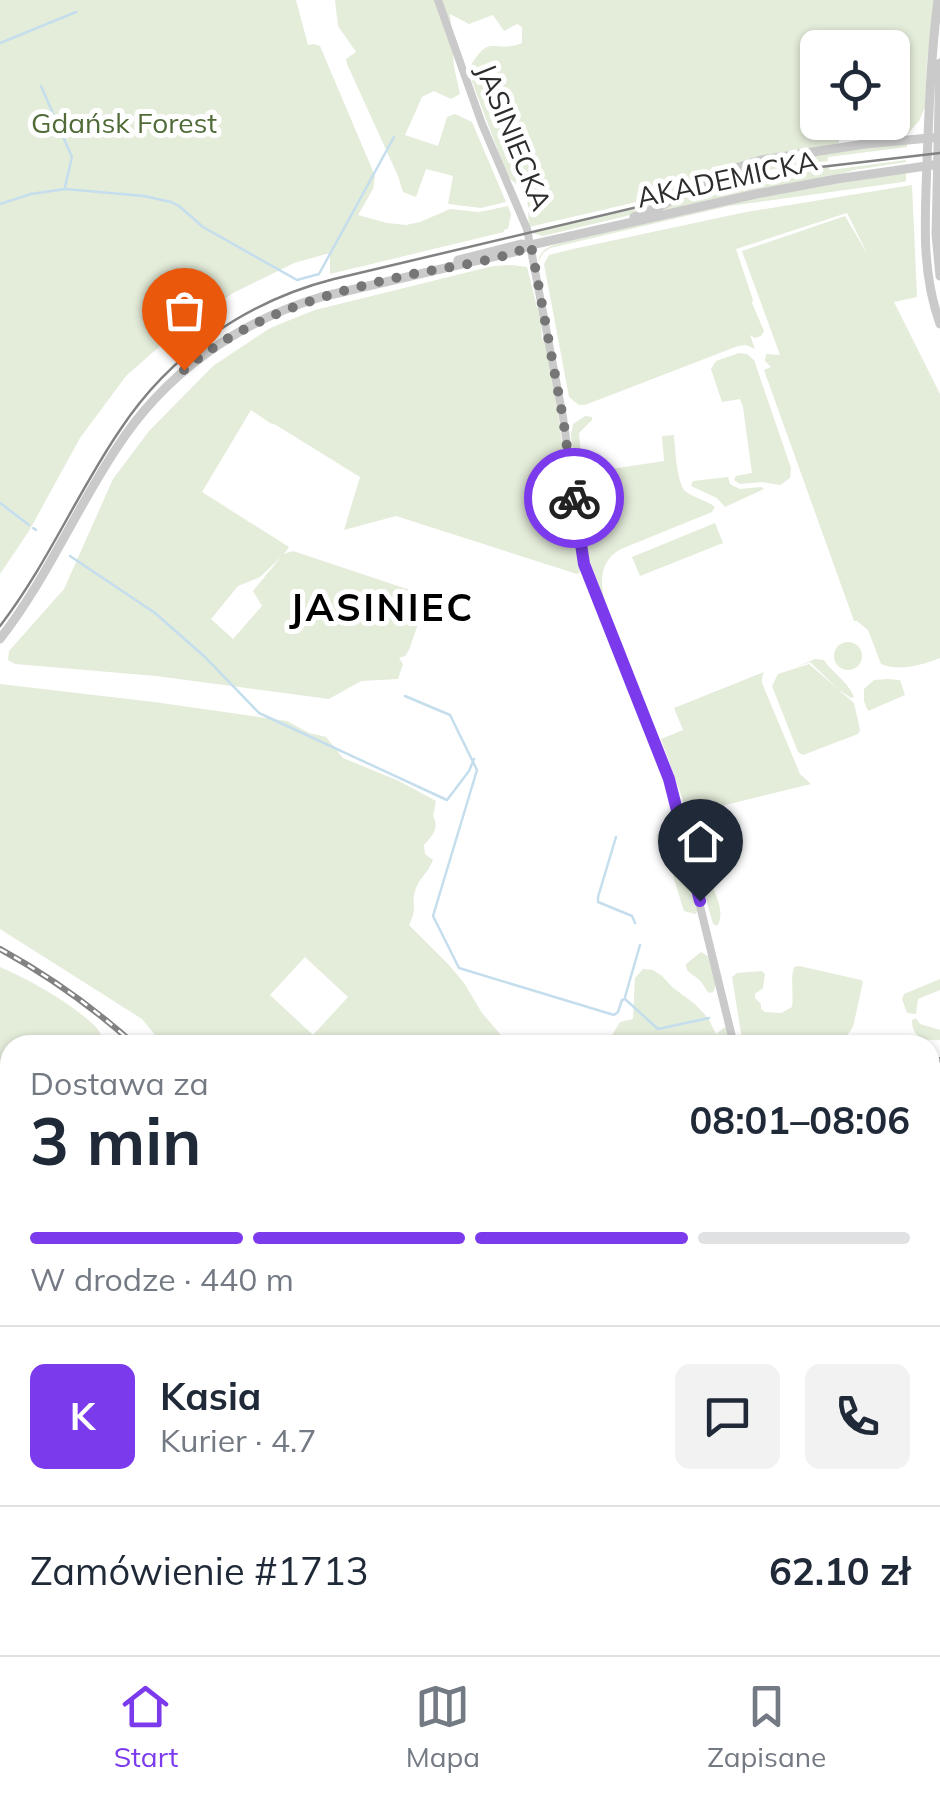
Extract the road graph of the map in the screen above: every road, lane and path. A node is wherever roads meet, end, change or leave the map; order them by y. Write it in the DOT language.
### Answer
graph roads {
  1 [pos="438,0"];
  2 [pos="938,1"];
  3 [pos="940,24"];
  4 [pos="940,63"];
  5 [pos="935,137"];
  6 [pos="939,165"];
  7 [pos="927,166"];
  8 [pos="584,234"];
  9 [pos="531,245"];
  10 [pos="940,276"];
  11 [pos="940,324"];
  12 [pos="0,639"];
  13 [pos="732,1035"];
  1 -- 9 [label="street, JASINIECKA"];
  2 -- 3 [label="street"];
  2 -- 5 [label="street"];
  4 -- 5 [label="street"];
  5 -- 6 [label="street"];
  5 -- 7 [label="street"];
  5 -- 8 [label="street, AKADEMICKA"];
  6 -- 7 [label="street, AKADEMICKA"];
  6 -- 10 [label="street"];
  7 -- 8 [label="street, AKADEMICKA"];
  7 -- 11 [label="street"];
  8 -- 9 [label="street, AKADEMICKA"];
  9 -- 12 [label="street, AKADEMICKA"];
  9 -- 13 [label="street, JASINIECKA"];
}
